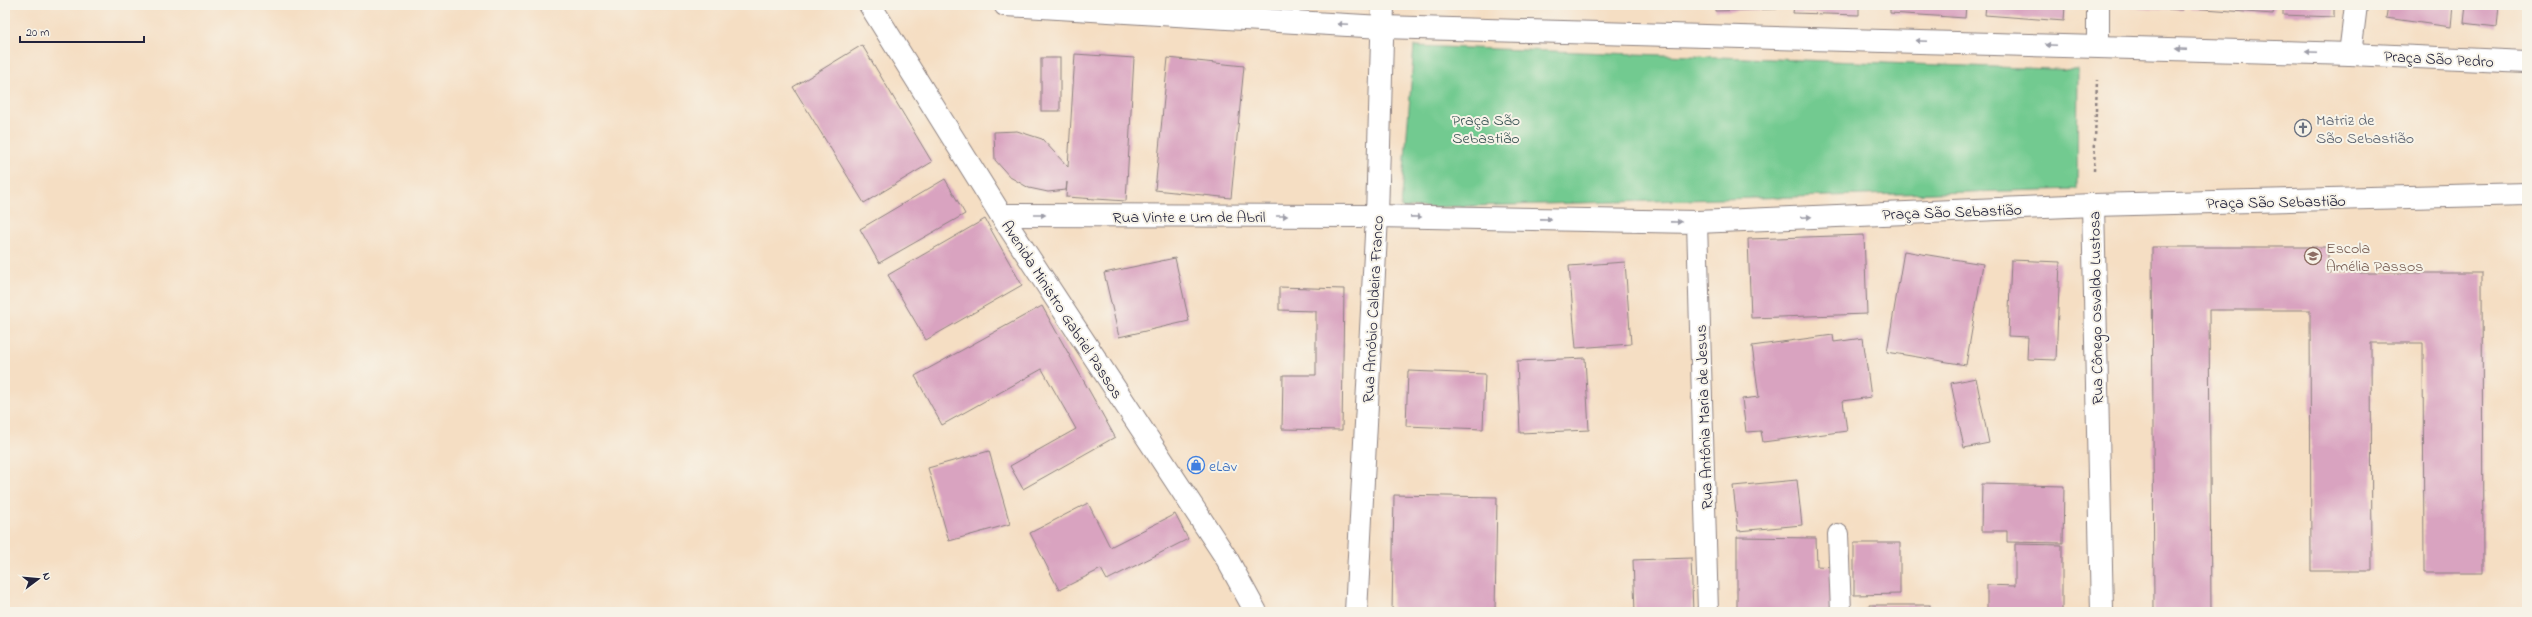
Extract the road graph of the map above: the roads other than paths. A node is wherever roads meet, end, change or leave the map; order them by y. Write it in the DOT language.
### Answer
graph roads {
  1 [pos="870,5"];
  2 [pos="1005,5"];
  3 [pos="1384,5"];
  4 [pos="2098,5"];
  5 [pos="2356,5"];
  6 [pos="1382,26"];
  7 [pos="2098,46"];
  8 [pos="2350,54"];
  9 [pos="2527,62"];
  10 [pos="2527,194"];
  11 [pos="2093,206"];
  12 [pos="1001,215"];
  13 [pos="1377,216"];
  14 [pos="1697,222"];
  15 [pos="1838,534"];
  16 [pos="1256,612"];
  17 [pos="1356,612"];
  18 [pos="1708,612"];
  19 [pos="1841,612"];
  20 [pos="2102,612"];
  1 -- 12 [label="street, Avenida Ministro Gabriel Passos"];
  6 -- 2 [label="street, one-way"];
  3 -- 6 [label="street, Rua Arnóbio Caldeira Franco"];
  4 -- 7 [label="street"];
  5 -- 8 [label="street"];
  7 -- 6 [label="street, one-way"];
  6 -- 13 [label="street, Rua Arnóbio Caldeira Franco"];
  8 -- 7 [label="street, one-way"];
  8 -- 9 [label="street, Praça São Pedro"];
  10 -- 11 [label="street, Praça São Sebastião"];
  14 -- 11 [label="street, Praça São Sebastião, one-way"];
  11 -- 20 [label="street, Rua Cônego Osvaldo Lustosa"];
  12 -- 13 [label="street, Rua Vinte e Um de Abril, one-way"];
  12 -- 16 [label="street, Avenida Ministro Gabriel Passos"];
  13 -- 14 [label="street, Praça São Sebastião, one-way"];
  13 -- 17 [label="street, Rua Arnóbio Caldeira Franco"];
  14 -- 18 [label="lane, Rua Antônia Maria de Jesus"];
  15 -- 19 [label="lane"];
}
